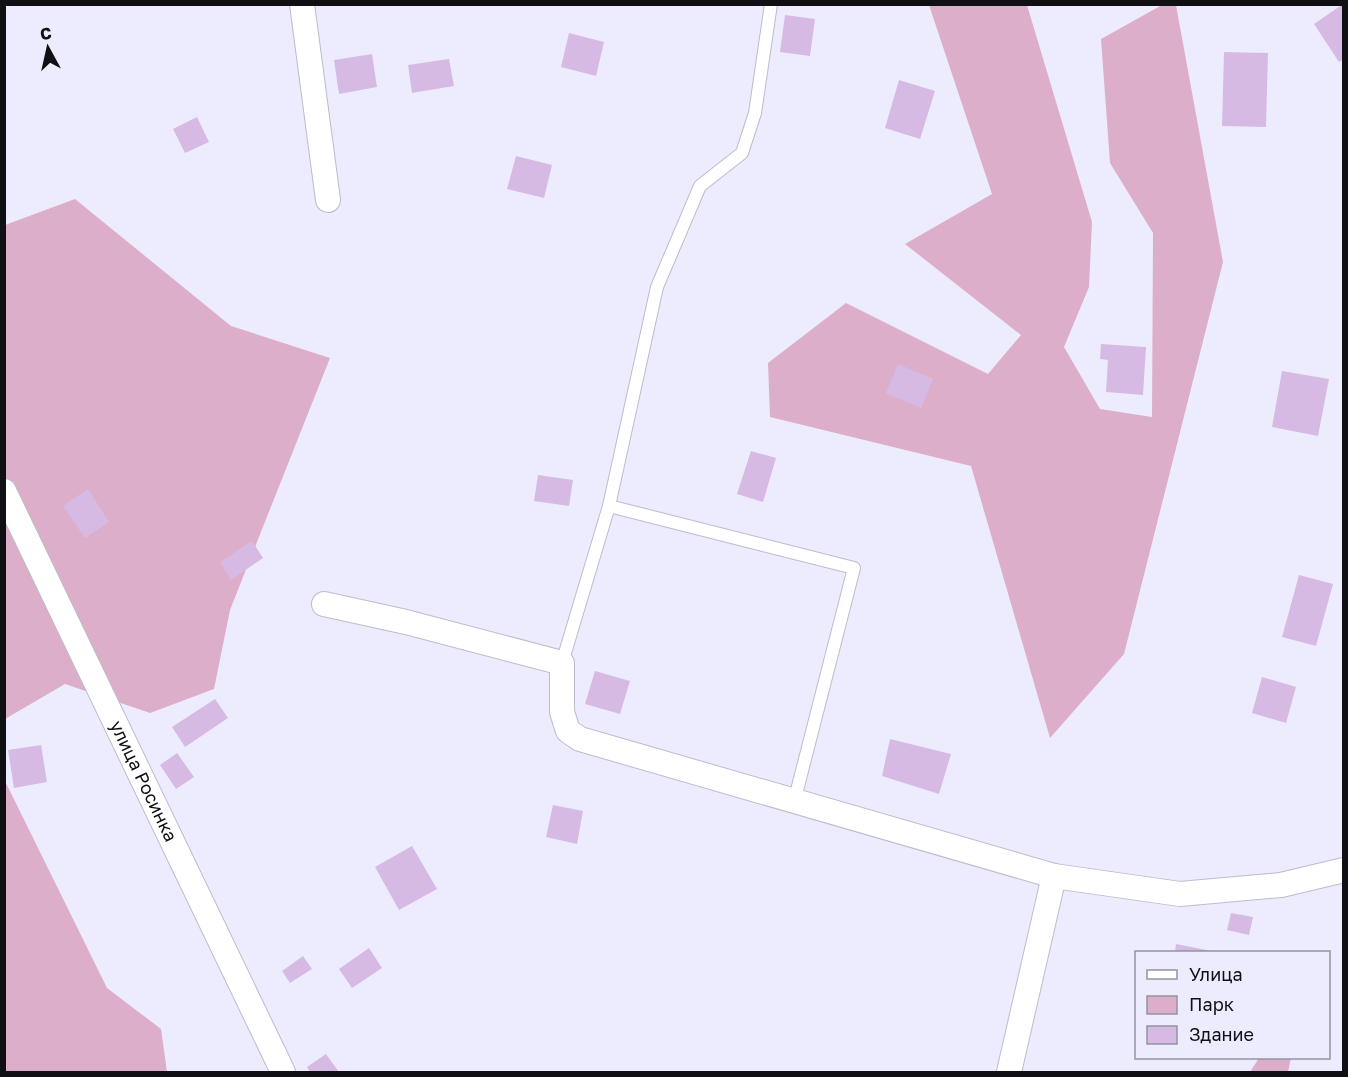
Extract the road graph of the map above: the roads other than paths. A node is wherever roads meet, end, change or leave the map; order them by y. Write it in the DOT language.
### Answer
graph roads {
  1 [pos="303,4"];
  2 [pos="771,4"];
  3 [pos="328,200"];
  4 [pos="4,491"];
  5 [pos="609,506"];
  6 [pos="324,604"];
  7 [pos="562,663"];
  8 [pos="794,802"];
  9 [pos="1344,870"];
  10 [pos="1054,876"];
  11 [pos="283,1072"];
  12 [pos="1009,1072"];
  1 -- 3 [label="street"];
  2 -- 5 [label="lane"];
  4 -- 11 [label="street, улица Росинка"];
  5 -- 7 [label="lane"];
  5 -- 8 [label="lane"];
  6 -- 7 [label="street"];
  7 -- 8 [label="street"];
  8 -- 10 [label="street"];
  9 -- 10 [label="street"];
  10 -- 12 [label="street"];
}
